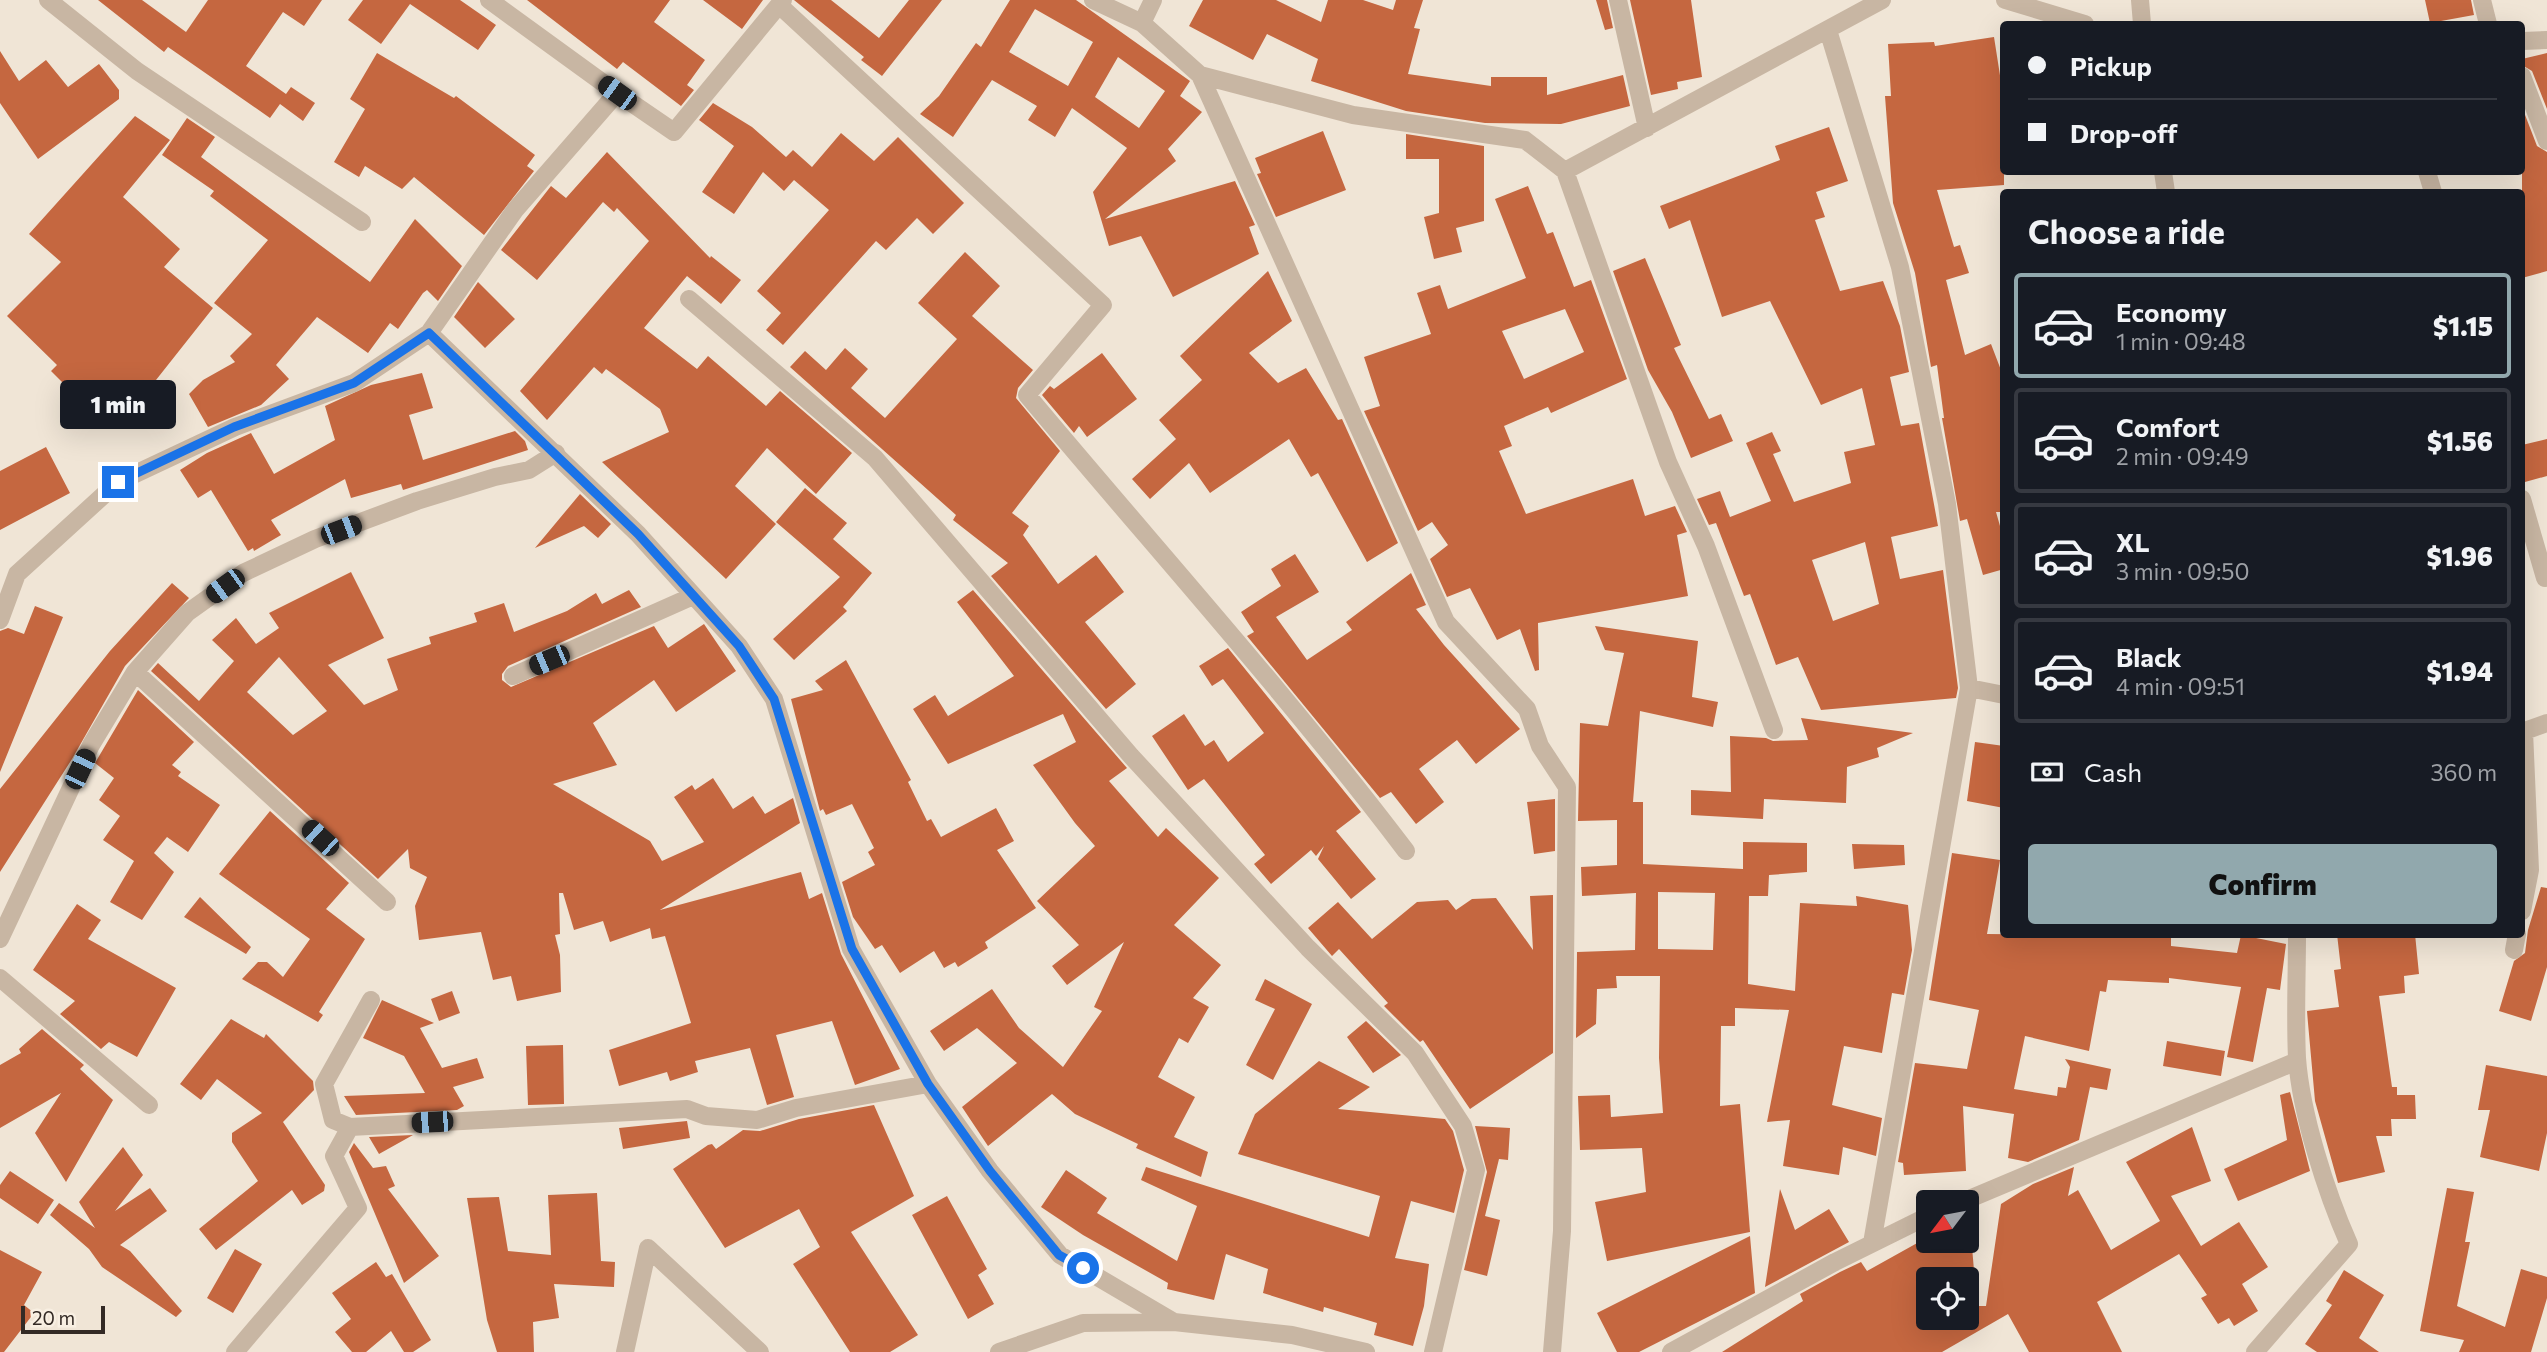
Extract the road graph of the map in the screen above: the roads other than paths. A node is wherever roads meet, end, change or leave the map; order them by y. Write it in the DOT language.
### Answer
graph roads {
  1 [pos="48,0"];
  2 [pos="489,0"];
  3 [pos="1093,0"];
  4 [pos="1153,0"];
  5 [pos="1618,0"];
  6 [pos="1882,0"];
  7 [pos="2005,0"];
  8 [pos="2140,0"];
  9 [pos="2482,0"];
  10 [pos="781,2"];
  11 [pos="2075,21"];
  12 [pos="2142,21"];
  13 [pos="2487,21"];
  14 [pos="1142,23"];
  15 [pos="1828,30"];
  16 [pos="2547,40"];
  17 [pos="2525,41"];
  18 [pos="1200,75"];
  19 [pos="2525,84"];
  20 [pos="617,93"];
  21 [pos="1647,128"];
  22 [pos="2547,141"];
  23 [pos="1565,171"];
  24 [pos="362,222"];
  25 [pos="689,299"];
  26 [pos="429,333"];
  27 [pos="556,453"];
  28 [pos="2525,510"];
  29 [pos="2544,578"];
  30 [pos="692,596"];
  31 [pos="0,620"];
  32 [pos="135,672"];
  33 [pos="513,676"];
  34 [pos="1969,688"];
  35 [pos="2000,694"];
  36 [pos="2547,723"];
  37 [pos="1774,730"];
  38 [pos="2525,730"];
  39 [pos="2525,771"];
  40 [pos="1406,851"];
  41 [pos="2525,896"];
  42 [pos="387,902"];
  43 [pos="2297,938"];
  44 [pos="0,939"];
  45 [pos="0,978"];
  46 [pos="371,1000"];
  47 [pos="2297,1060"];
  48 [pos="928,1084"];
  49 [pos="149,1105"];
  50 [pos="350,1127"];
  51 [pos="1979,1195"];
  52 [pos="1916,1222"];
  53 [pos="1872,1243"];
  54 [pos="1174,1322"];
  55 [pos="235,1352"];
  56 [pos="625,1352"];
  57 [pos="760,1352"];
  58 [pos="999,1352"];
  59 [pos="1366,1352"];
  60 [pos="1433,1352"];
  61 [pos="1552,1352"];
  62 [pos="1671,1352"];
  63 [pos="2255,1352"];
  1 -- 24 [label="street"];
  2 -- 20 [label="street"];
  3 -- 14 [label="street"];
  4 -- 14 [label="street"];
  5 -- 21 [label="street"];
  6 -- 15 [label="street"];
  7 -- 11 [label="street"];
  8 -- 12 [label="street"];
  9 -- 13 [label="street"];
  10 -- 20 [label="street"];
  10 -- 40 [label="street"];
  14 -- 18 [label="street"];
  15 -- 21 [label="street"];
  15 -- 34 [label="street"];
  16 -- 17 [label="street"];
  18 -- 23 [label="street"];
  18 -- 61 [label="street"];
  19 -- 22 [label="street"];
  20 -- 26 [label="street"];
  21 -- 23 [label="street"];
  23 -- 37 [label="street"];
  25 -- 60 [label="street"];
  26 -- 27 [label="street"];
  26 -- 31 [label="street"];
  27 -- 30 [label="street"];
  27 -- 32 [label="street"];
  28 -- 29 [label="street"];
  30 -- 33 [label="street"];
  30 -- 48 [label="street"];
  32 -- 42 [label="street"];
  32 -- 44 [label="street"];
  34 -- 35 [label="street"];
  34 -- 53 [label="street"];
  36 -- 38 [label="street"];
  39 -- 41 [label="street"];
  43 -- 47 [label="street"];
  45 -- 49 [label="street"];
  46 -- 50 [label="street"];
  47 -- 51 [label="street"];
  47 -- 63 [label="street"];
  48 -- 50 [label="street"];
  48 -- 54 [label="street"];
  50 -- 55 [label="street"];
  52 -- 53 [label="street"];
  53 -- 62 [label="street"];
  54 -- 58 [label="street"];
  54 -- 59 [label="street"];
  56 -- 57 [label="street"];
}
